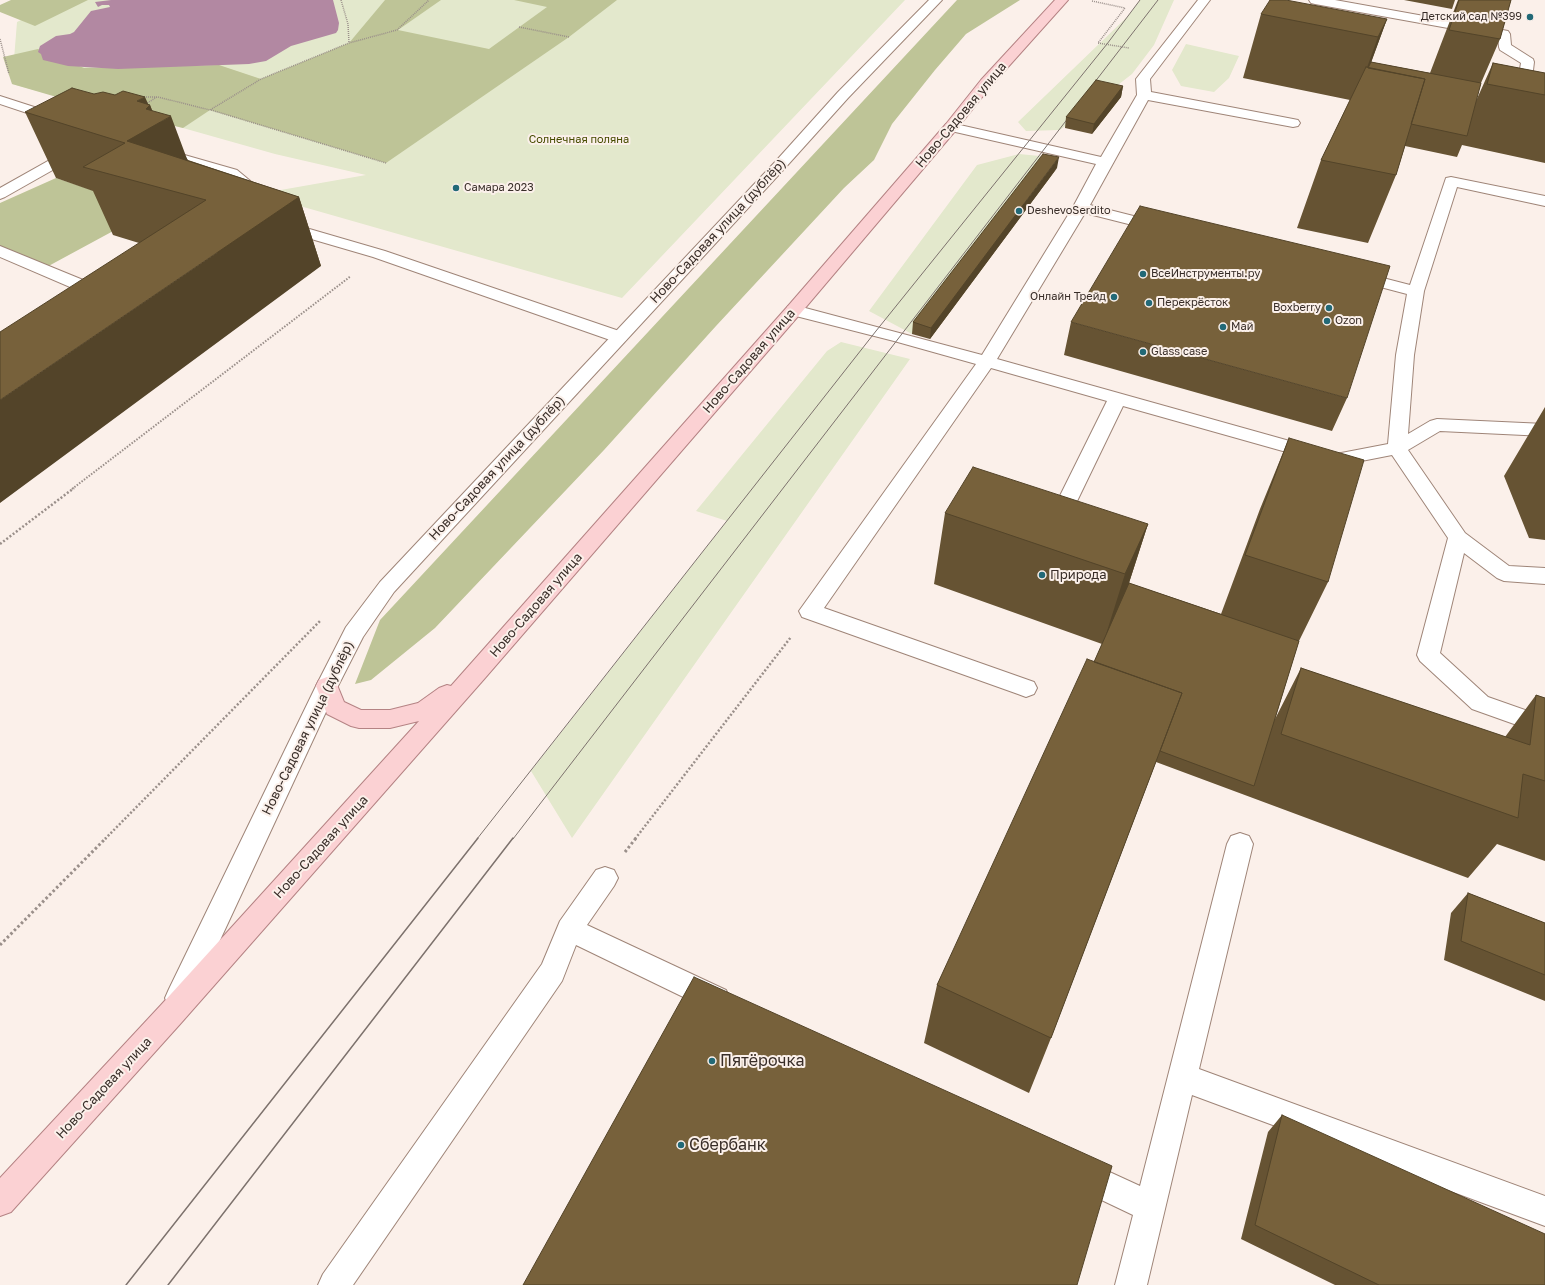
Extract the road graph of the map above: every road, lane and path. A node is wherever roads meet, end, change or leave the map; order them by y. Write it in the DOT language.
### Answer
graph roads {
  1 [pos="341,0"];
  2 [pos="429,0"];
  3 [pos="936,0"];
  4 [pos="1062,0"];
  5 [pos="1204,0"];
  6 [pos="1315,0"];
  7 [pos="1488,0"];
  8 [pos="1092,1"];
  9 [pos="1332,3"];
  10 [pos="1325,17"];
  11 [pos="519,26"];
  12 [pos="1479,30"];
  13 [pos="569,37"];
  14 [pos="349,43"];
  15 [pos="1143,79"];
  16 [pos="1144,95"];
  17 [pos="135,97"];
  18 [pos="158,97"];
  19 [pos="0,100"];
  20 [pos="140,108"];
  21 [pos="1545,108"];
  22 [pos="210,110"];
  23 [pos="68,123"];
  24 [pos="1293,123"];
  25 [pos="951,127"];
  26 [pos="90,143"];
  27 [pos="149,148"];
  28 [pos="1105,162"];
  29 [pos="386,163"];
  30 [pos="0,194"];
  31 [pos="1545,201"];
  32 [pos="1081,207"];
  33 [pos="253,212"];
  34 [pos="266,222"];
  35 [pos="1173,230"];
  36 [pos="0,251"];
  37 [pos="379,254"];
  38 [pos="1340,272"];
  39 [pos="1416,290"];
  40 [pos="116,300"];
  41 [pos="794,310"];
  42 [pos="619,337"];
  43 [pos="987,361"];
  44 [pos="1117,399"];
  45 [pos="1545,430"];
  46 [pos="1397,448"];
  47 [pos="1056,524"];
  48 [pos="1458,538"];
  49 [pos="0,544"];
  50 [pos="1545,576"];
  51 [pos="810,611"];
  52 [pos="307,634"];
  53 [pos="477,672"];
  54 [pos="327,686"];
  55 [pos="1026,688"];
  56 [pos="1545,726"];
  57 [pos="1240,844"];
  58 [pos="605,878"];
  59 [pos="569,929"];
  60 [pos="0,945"];
  61 [pos="742,1011"];
  62 [pos="171,1014"];
  63 [pos="1182,1078"];
  64 [pos="1057,1162"];
  65 [pos="0,1201"];
  66 [pos="1150,1207"];
  67 [pos="1545,1211"];
  68 [pos="334,1285"];
  69 [pos="1131,1285"];
  1 -- 14 [label="path"];
  2 -- 14 [label="path"];
  3 -- 42 [label="street, Ново-Садовая улица (дублёр)"];
  4 -- 25 [label="main road, Ново-Садовая улица"];
  5 -- 15 [label="street"];
  6 -- 9 [label="street"];
  7 -- 12 [label="street"];
  8 -- 15 [label="path"];
  9 -- 10 [label="street"];
  9 -- 12 [label="street"];
  11 -- 13 [label="path"];
  12 -- 21 [label="street"];
  14 -- 22 [label="path"];
  15 -- 16 [label="street"];
  16 -- 24 [label="street"];
  16 -- 28 [label="street"];
  17 -- 18 [label="path"];
  18 -- 20 [label="path"];
  18 -- 22 [label="path"];
  19 -- 23 [label="street"];
  22 -- 29 [label="path"];
  25 -- 28 [label="street"];
  25 -- 41 [label="main road, Ново-Садовая улица"];
  26 -- 30 [label="street"];
  27 -- 33 [label="street"];
  28 -- 32 [label="street"];
  31 -- 39 [label="street"];
  32 -- 35 [label="street"];
  32 -- 43 [label="street"];
  34 -- 37 [label="street"];
  36 -- 40 [label="street"];
  37 -- 42 [label="street"];
  37 -- 49 [label="path"];
  38 -- 39 [label="street"];
  39 -- 46 [label="street"];
  41 -- 43 [label="street"];
  41 -- 53 [label="main road, Ново-Садовая улица"];
  42 -- 54 [label="street, Ново-Садовая улица (дублёр)"];
  43 -- 44 [label="street"];
  43 -- 51 [label="street"];
  44 -- 46 [label="street"];
  44 -- 47 [label="street"];
  45 -- 46 [label="street"];
  46 -- 48 [label="street"];
  48 -- 50 [label="street"];
  48 -- 56 [label="street"];
  51 -- 55 [label="street"];
  51 -- 58 [label="path"];
  52 -- 60 [label="path"];
  53 -- 54 [label="main road"];
  53 -- 62 [label="main road, Ново-Садовая улица"];
  54 -- 62 [label="street, Ново-Садовая улица (дублёр)"];
  57 -- 63 [label="street"];
  58 -- 59 [label="street"];
  59 -- 61 [label="street"];
  59 -- 68 [label="street"];
  62 -- 65 [label="main road, Ново-Садовая улица"];
  63 -- 66 [label="street"];
  63 -- 67 [label="street"];
  64 -- 66 [label="street"];
  66 -- 69 [label="street"];
}
